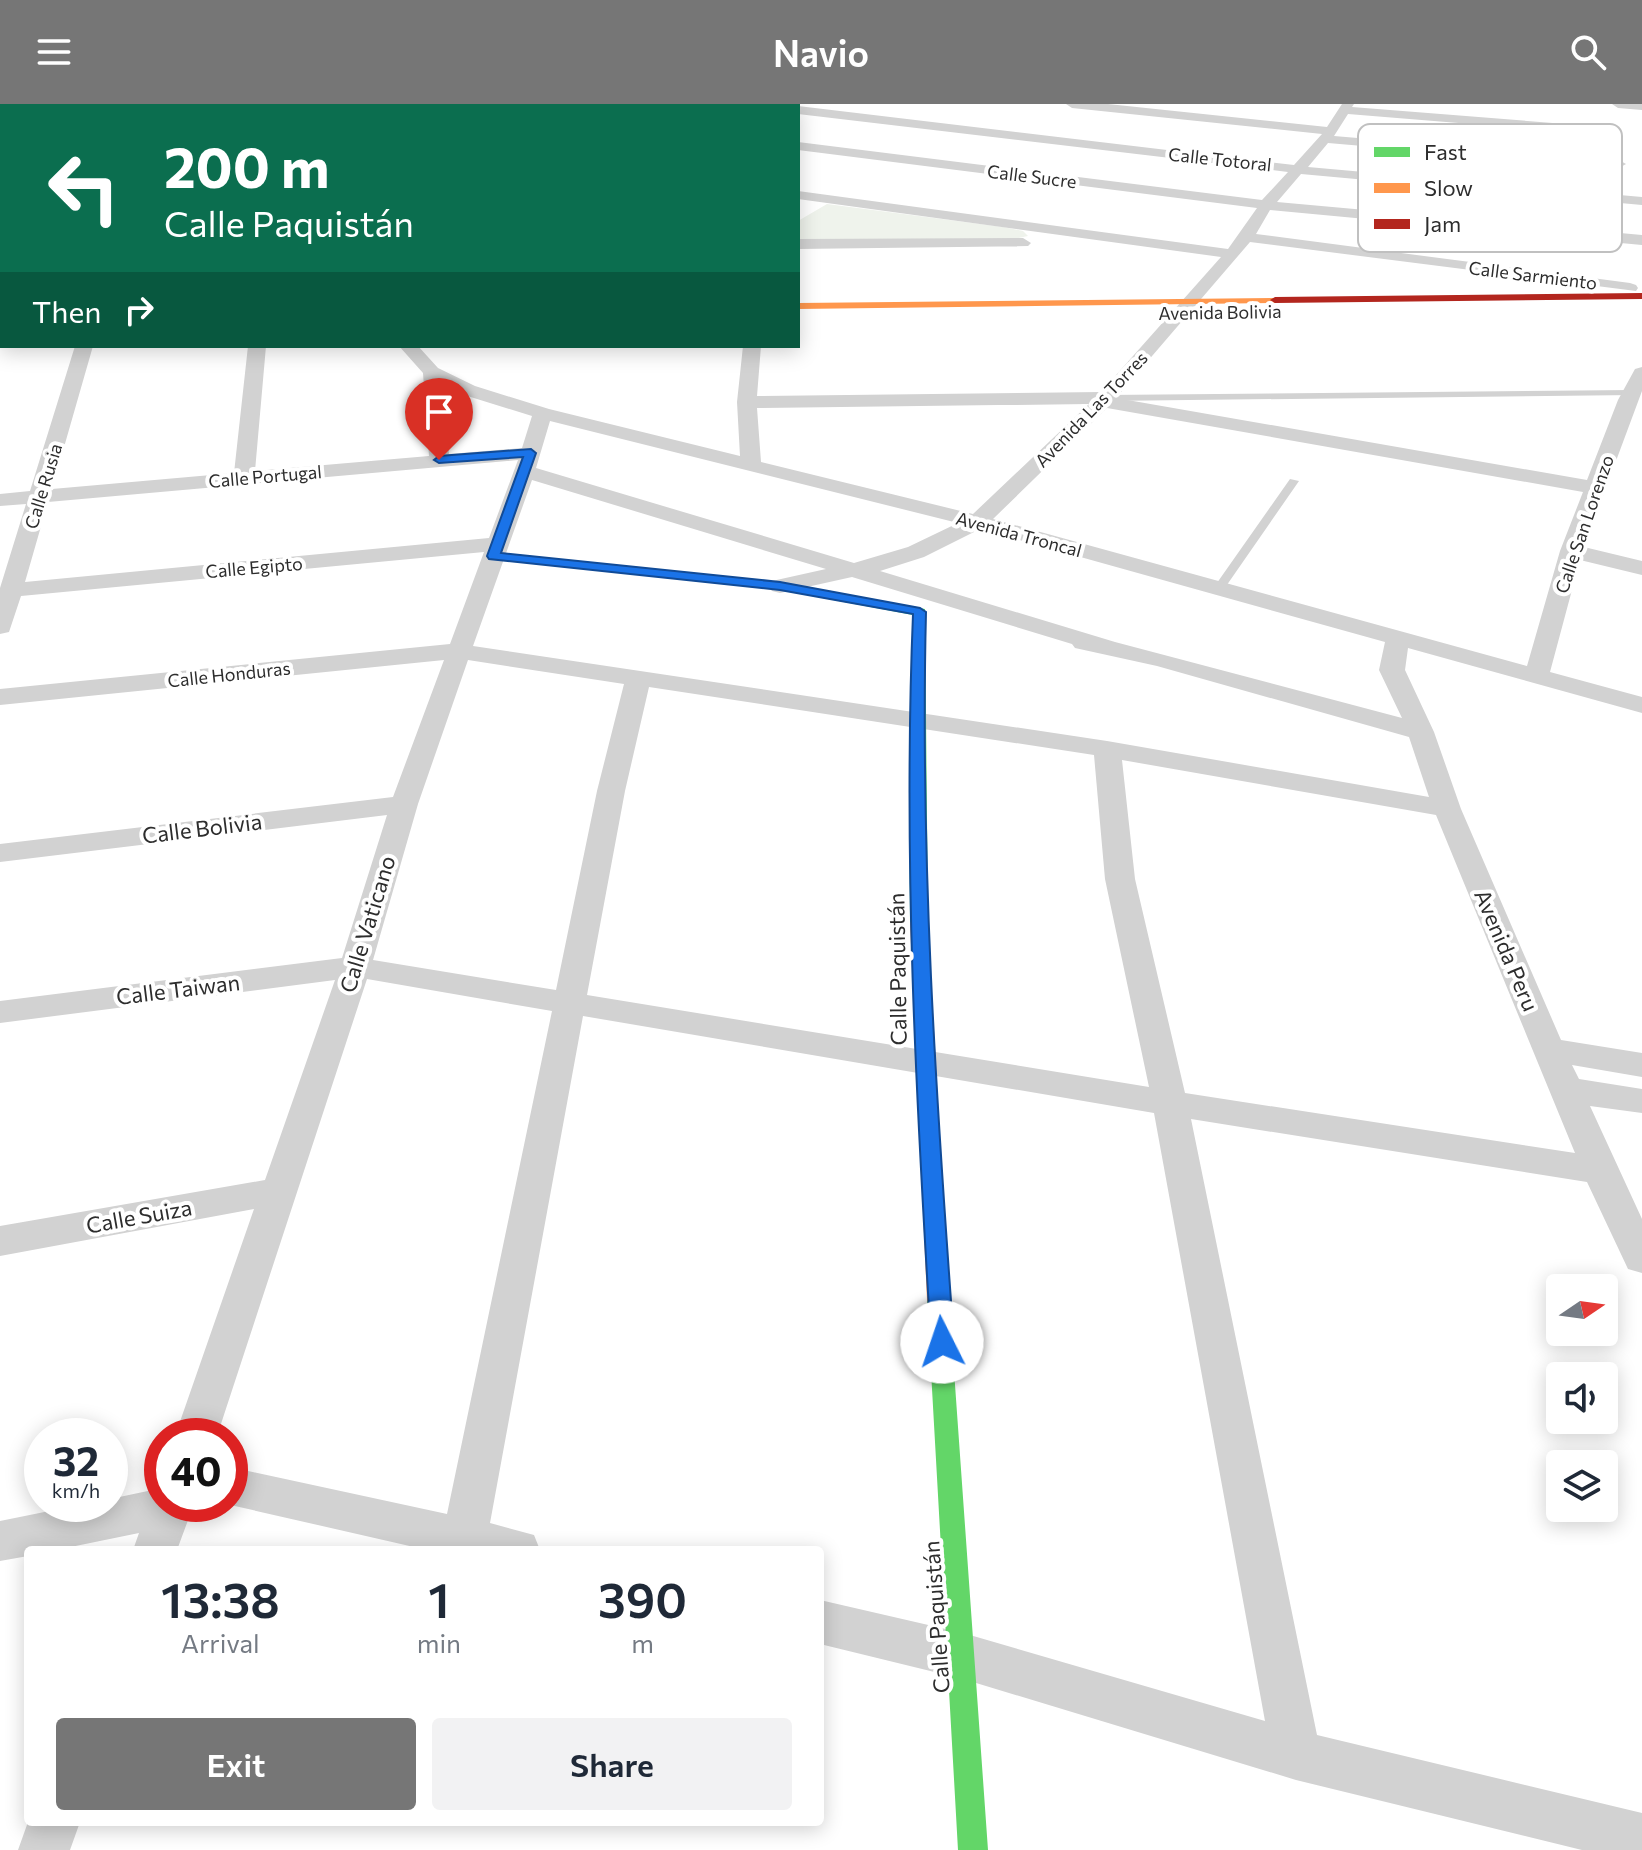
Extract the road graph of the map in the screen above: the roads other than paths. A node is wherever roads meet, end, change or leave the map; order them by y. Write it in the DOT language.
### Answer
graph roads {
  1 [pos="835,104"];
  2 [pos="1072,104"];
  3 [pos="1617,104"];
  4 [pos="1090,105"];
  5 [pos="1642,106"];
  6 [pos="1346,107"];
  7 [pos="800,110"];
  8 [pos="821,113"];
  9 [pos="1530,124"];
  10 [pos="1616,124"];
  11 [pos="933,126"];
  12 [pos="1327,135"];
  13 [pos="1051,140"];
  14 [pos="1358,143"];
  15 [pos="800,146"];
  16 [pos="886,157"];
  17 [pos="1622,168"];
  18 [pos="1301,169"];
  19 [pos="1358,176"];
  20 [pos="800,195"];
  21 [pos="820,198"];
  22 [pos="1266,205"];
  23 [pos="1358,206"];
  24 [pos="1629,209"];
  25 [pos="800,211"];
  26 [pos="1246,237"];
  27 [pos="1104,238"];
  28 [pos="800,244"];
  29 [pos="1232,254"];
  30 [pos="1637,294"];
  31 [pos="800,306"];
  32 [pos="1188,306"];
  33 [pos="800,317"];
  34 [pos="83,348"];
  35 [pos="257,348"];
  36 [pos="410,348"];
  37 [pos="752,348"];
  38 [pos="432,372"];
  39 [pos="1637,383"];
  40 [pos="1104,400"];
  41 [pos="747,402"];
  42 [pos="542,413"];
  43 [pos="1618,431"];
  44 [pos="1642,435"];
  45 [pos="439,460"];
  46 [pos="527,462"];
  47 [pos="751,466"];
  48 [pos="244,479"];
  49 [pos="1294,481"];
  50 [pos="1595,488"];
  51 [pos="40,497"];
  52 [pos="0,500"];
  53 [pos="978,522"];
  54 [pos="495,550"];
  55 [pos="1571,551"];
  56 [pos="1642,568"];
  57 [pos="852,570"];
  58 [pos="780,586"];
  59 [pos="11,590"];
  60 [pos="1218,590"];
  61 [pos="920,612"];
  62 [pos="1,619"];
  63 [pos="1398,638"];
  64 [pos="1105,646"];
  65 [pos="457,651"];
  66 [pos="1536,678"];
  67 [pos="638,679"];
  68 [pos="0,697"];
  69 [pos="1642,705"];
  70 [pos="916,722"];
  71 [pos="1421,732"];
  72 [pos="1107,749"];
  73 [pos="404,804"];
  74 [pos="1447,809"];
  75 [pos="0,853"];
  76 [pos="355,967"];
  77 [pos="569,1002"];
  78 [pos="0,1012"];
  79 [pos="1549,1049"];
  80 [pos="923,1060"];
  81 [pos="1642,1065"];
  82 [pos="1568,1090"];
  83 [pos="1642,1101"];
  84 [pos="1170,1103"];
  85 [pos="1600,1170"];
  86 [pos="279,1191"];
  87 [pos="0,1241"];
  88 [pos="1642,1258"];
  89 [pos="202,1418"];
  90 [pos="248,1490"];
  91 [pos="144,1512"];
  92 [pos="165,1522"];
  93 [pos="465,1537"];
  94 [pos="0,1541"];
  95 [pos="156,1546"];
  96 [pos="502,1546"];
  97 [pos="824,1623"];
  98 [pos="963,1656"];
  99 [pos="1296,1755"];
  100 [pos="53,1826"];
  101 [pos="1642,1839"];
  102 [pos="44,1850"];
  103 [pos="973,1850"];
  1 -- 8 [label="street"];
  2 -- 4 [label="street"];
  3 -- 5 [label="street"];
  3 -- 10 [label="street"];
  4 -- 12 [label="street"];
  4 -- 13 [label="street"];
  6 -- 9 [label="street"];
  6 -- 12 [label="street, Avenida Las Torres"];
  7 -- 8 [label="street, Calle Totoral"];
  8 -- 11 [label="street, Calle Totoral"];
  11 -- 13 [label="street, Calle Totoral"];
  11 -- 16 [label="street"];
  12 -- 14 [label="street"];
  12 -- 18 [label="street, Avenida Las Torres"];
  13 -- 18 [label="street, Calle Totoral"];
  15 -- 16 [label="street, Calle Sucre"];
  16 -- 21 [label="street"];
  16 -- 22 [label="street, Calle Sucre"];
  17 -- 24 [label="street"];
  18 -- 19 [label="street, Calle Totoral"];
  18 -- 22 [label="street, Avenida Las Torres"];
  20 -- 21 [label="street"];
  21 -- 25 [label="street"];
  21 -- 27 [label="street"];
  22 -- 23 [label="street, Calle Sucre"];
  22 -- 26 [label="street, Avenida Las Torres"];
  26 -- 29 [label="street, Avenida Las Torres"];
  26 -- 30 [label="street, Calle Sarmiento"];
  27 -- 28 [label="street"];
  27 -- 29 [label="street"];
  29 -- 32 [label="street, Avenida Las Torres"];
  30 -- 32 [label="street, Avenida Bolivia"];
  31 -- 32 [label="street, Avenida Bolivia"];
  32 -- 33 [label="street, Avenida Bolivia"];
  32 -- 40 [label="street, Avenida Las Torres"];
  34 -- 51 [label="street, Calle Rusia"];
  35 -- 48 [label="street"];
  36 -- 38 [label="street, Avenida Troncal"];
  37 -- 41 [label="street"];
  38 -- 42 [label="street, Avenida Troncal"];
  38 -- 45 [label="street"];
  39 -- 40 [label="lane"];
  39 -- 43 [label="street, Calle San Lorenzo"];
  40 -- 41 [label="street"];
  40 -- 50 [label="street"];
  40 -- 53 [label="street, Avenida Las Torres"];
  41 -- 47 [label="street"];
  42 -- 46 [label="street, Calle Vaticano"];
  42 -- 47 [label="street, Avenida Troncal"];
  43 -- 44 [label="street"];
  43 -- 50 [label="street, Calle San Lorenzo"];
  45 -- 46 [label="street, Calle Portugal"];
  45 -- 48 [label="street, Calle Portugal"];
  46 -- 54 [label="street, Calle Vaticano"];
  46 -- 57 [label="street"];
  47 -- 53 [label="street, Avenida Troncal"];
  48 -- 51 [label="street, Calle Portugal"];
  49 -- 60 [label="lane"];
  50 -- 55 [label="street, Calle San Lorenzo"];
  51 -- 52 [label="street, Calle Portugal"];
  51 -- 59 [label="street, Calle Rusia"];
  53 -- 57 [label="street, Avenida Las Torres"];
  53 -- 60 [label="street, Avenida Troncal"];
  54 -- 58 [label="street"];
  54 -- 59 [label="street, Calle Egipto"];
  54 -- 65 [label="street, Calle Vaticano"];
  55 -- 56 [label="street"];
  55 -- 66 [label="street, Calle San Lorenzo"];
  57 -- 58 [label="street, Avenida Las Torres"];
  57 -- 64 [label="street"];
  58 -- 61 [label="street"];
  59 -- 62 [label="street, Calle Rusia"];
  60 -- 63 [label="street, Avenida Troncal"];
  61 -- 64 [label="street"];
  61 -- 70 [label="street, Calle Paquistán"];
  63 -- 66 [label="street, Avenida Troncal"];
  63 -- 71 [label="street, Avenida Peru"];
  64 -- 71 [label="street"];
  65 -- 67 [label="street, Calle Honduras"];
  65 -- 68 [label="street, Calle Honduras"];
  65 -- 73 [label="street, Calle Vaticano"];
  66 -- 69 [label="street, Avenida Troncal"];
  67 -- 70 [label="street, Calle Honduras"];
  67 -- 77 [label="street"];
  70 -- 72 [label="street, Calle Honduras"];
  70 -- 80 [label="street, Calle Paquistán"];
  71 -- 74 [label="street, Avenida Peru"];
  72 -- 74 [label="street, Calle Honduras"];
  72 -- 84 [label="street"];
  73 -- 75 [label="street, Calle Bolivia"];
  73 -- 76 [label="street, Calle Vaticano"];
  74 -- 79 [label="street, Avenida Peru"];
  76 -- 77 [label="street, Calle Taiwan"];
  76 -- 78 [label="street, Calle Taiwan"];
  76 -- 86 [label="street, Calle Vaticano"];
  77 -- 80 [label="street, Calle Taiwan"];
  77 -- 93 [label="street"];
  79 -- 81 [label="street"];
  79 -- 82 [label="street, Avenida Peru"];
  80 -- 84 [label="street, Calle Taiwan"];
  80 -- 98 [label="street, Calle Paquistán"];
  82 -- 83 [label="street"];
  82 -- 85 [label="street, Avenida Peru"];
  84 -- 85 [label="street, Calle Taiwan"];
  84 -- 99 [label="street"];
  85 -- 88 [label="street, Avenida Peru"];
  86 -- 87 [label="street, Calle Suiza"];
  86 -- 89 [label="street, Calle Vaticano"];
  90 -- 93 [label="street"];
  91 -- 94 [label="street"];
  92 -- 95 [label="street"];
  93 -- 96 [label="street"];
  97 -- 98 [label="street"];
  98 -- 99 [label="street"];
  98 -- 103 [label="street, Calle Paquistán"];
  99 -- 101 [label="street"];
  100 -- 102 [label="street"];
}
